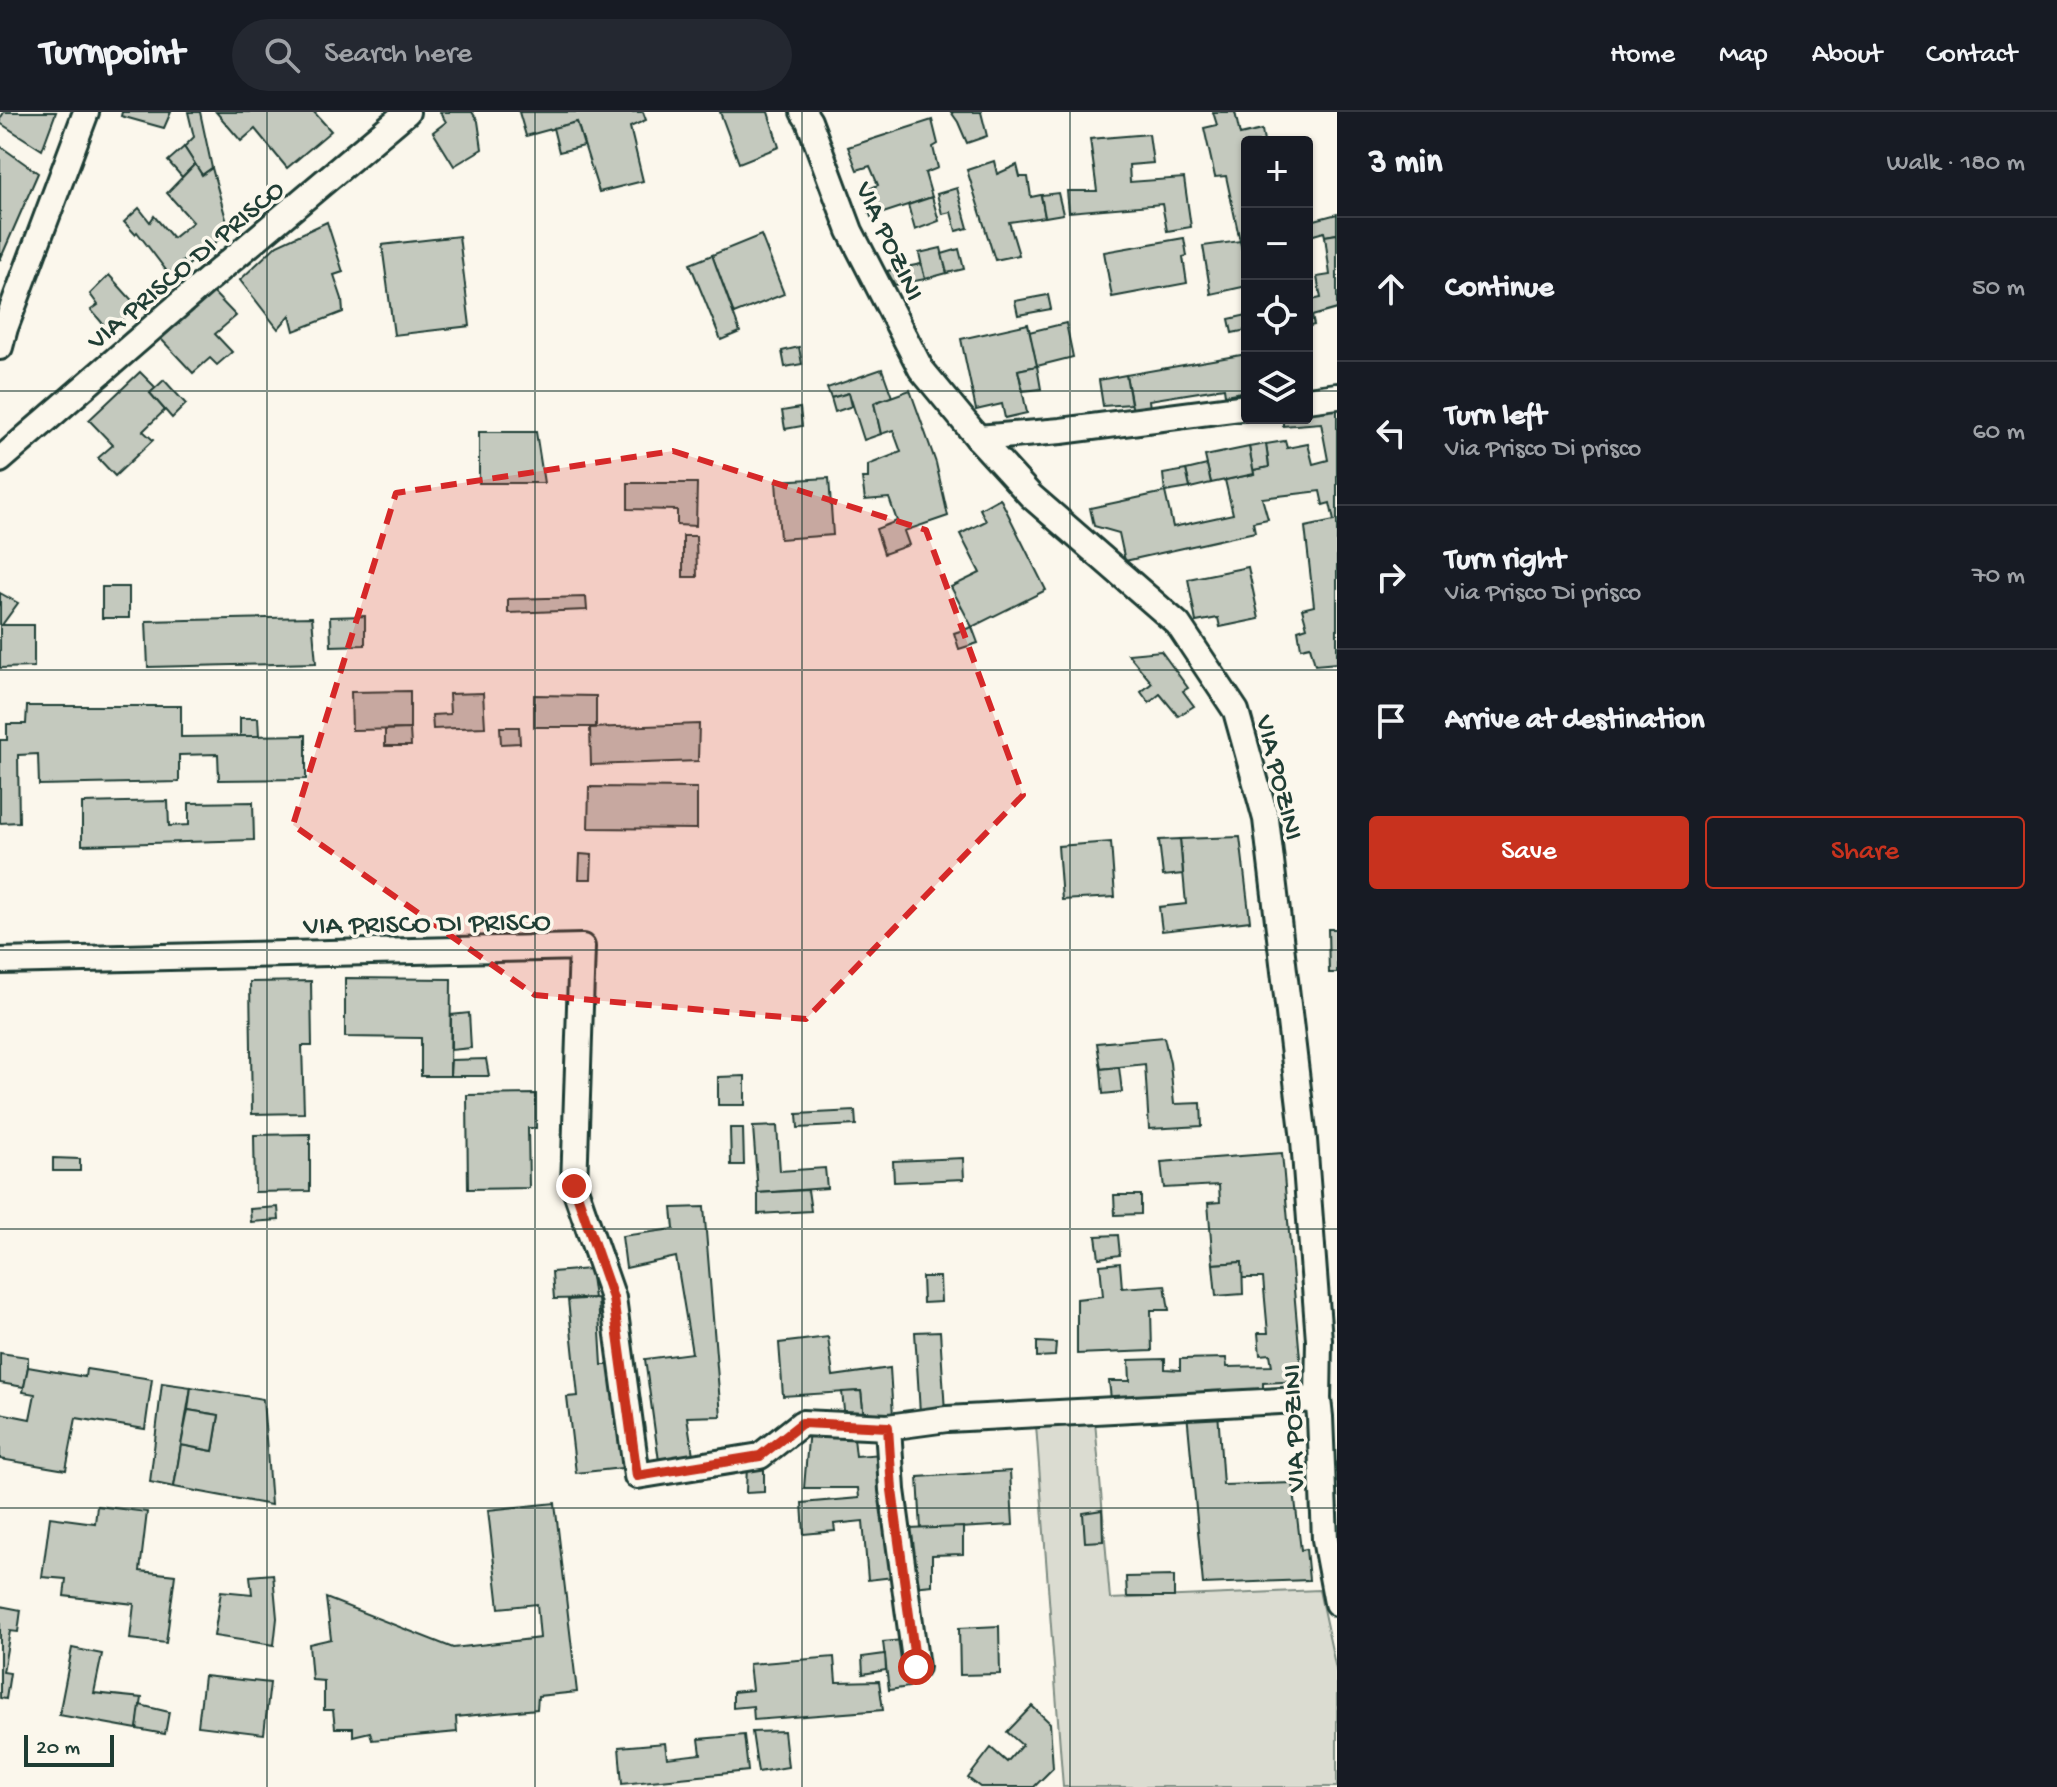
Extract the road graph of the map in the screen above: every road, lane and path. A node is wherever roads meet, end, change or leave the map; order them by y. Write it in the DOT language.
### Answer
graph roads {
  1 [pos="86,112"];
  2 [pos="407,112"];
  3 [pos="803,112"];
  4 [pos="0,347"];
  5 [pos="1337,396"];
  6 [pos="1313,399"];
  7 [pos="1241,408"];
  8 [pos="978,438"];
  9 [pos="0,460"];
  10 [pos="0,961"];
  11 [pos="1325,1411"];
  12 [pos="888,1427"];
  13 [pos="1337,1603"];
  14 [pos="916,1667"];
  1 -- 4 [label="street"];
  2 -- 9 [label="street, VIA PRISCO DI PRISCO"];
  3 -- 8 [label="street, VIA POZINI"];
  5 -- 6 [label="street"];
  7 -- 8 [label="street"];
  8 -- 11 [label="street, VIA POZINI"];
  10 -- 12 [label="street, VIA PRISCO DI PRISCO"];
  11 -- 12 [label="street"];
  11 -- 13 [label="street, VIA POZINI"];
  12 -- 14 [label="street"];
}
